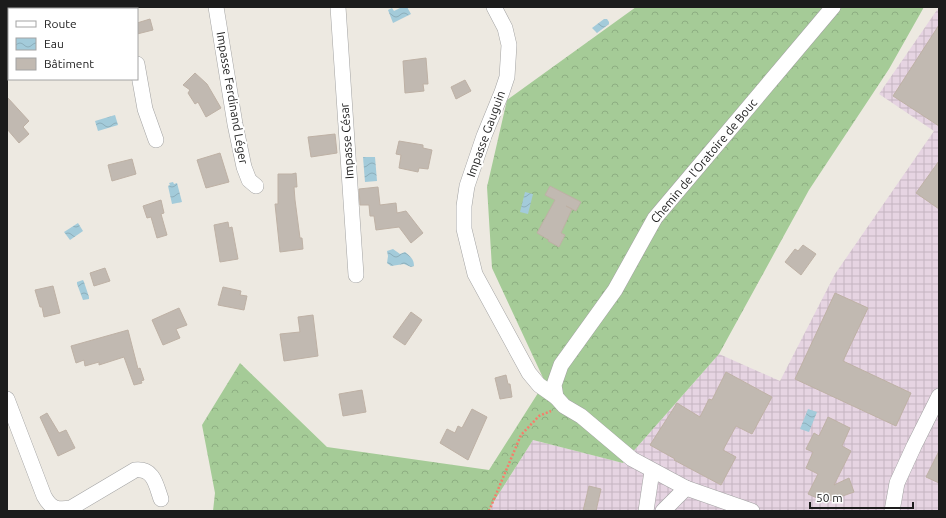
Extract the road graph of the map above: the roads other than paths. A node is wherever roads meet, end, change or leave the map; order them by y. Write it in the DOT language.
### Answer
graph roads {
  1 [pos="216,7"];
  2 [pos="338,7"];
  3 [pos="494,7"];
  4 [pos="833,7"];
  5 [pos="138,70"];
  6 [pos="156,140"];
  7 [pos="256,186"];
  8 [pos="356,275"];
  9 [pos="939,396"];
  10 [pos="7,400"];
  11 [pos="560,401"];
  12 [pos="652,471"];
  13 [pos="686,488"];
  14 [pos="161,499"];
  15 [pos="646,511"];
  16 [pos="663,511"];
  17 [pos="752,511"];
  18 [pos="892,511"];
  1 -- 7 [label="street, Impasse Ferdinand Léger"];
  2 -- 8 [label="street, Impasse César"];
  3 -- 11 [label="street, Impasse Gauguin"];
  4 -- 11 [label="street, Chemin de l'Oratoire de Bouc"];
  5 -- 6 [label="street"];
  9 -- 18 [label="street"];
  10 -- 14 [label="street"];
  11 -- 12 [label="street"];
  12 -- 13 [label="street"];
  12 -- 15 [label="street"];
  13 -- 16 [label="street"];
  13 -- 17 [label="street"];
}
